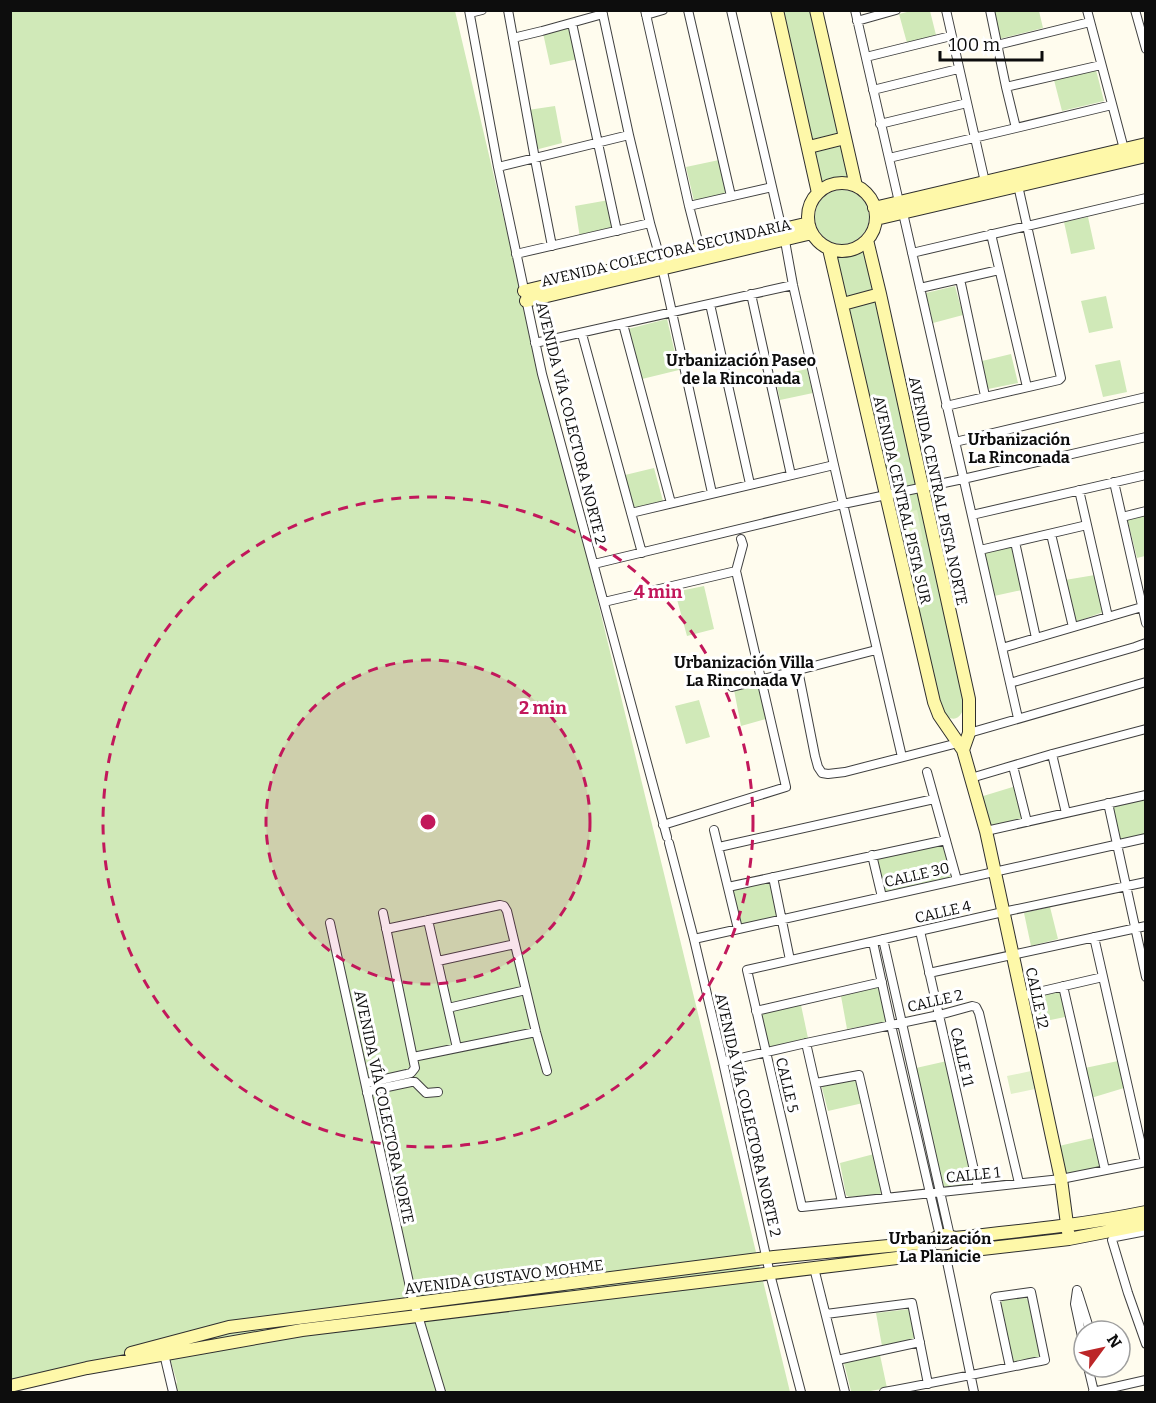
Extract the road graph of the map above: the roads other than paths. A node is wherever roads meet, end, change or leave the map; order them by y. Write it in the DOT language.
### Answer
graph roads {
  1 [pos="482,10"];
  2 [pos="508,10"];
  3 [pos="663,10"];
  4 [pos="688,10"];
  5 [pos="731,10"];
  6 [pos="777,10"];
  7 [pos="816,10"];
  8 [pos="855,10"];
  9 [pos="896,10"];
  10 [pos="946,10"];
  11 [pos="990,10"];
  12 [pos="1087,10"];
  13 [pos="1135,10"];
  14 [pos="469,12"];
  15 [pos="602,12"];
  16 [pos="646,13"];
  17 [pos="857,21"];
  18 [pos="1090,22"];
  19 [pos="572,23"];
  20 [pos="951,36"];
  21 [pos="513,38"];
  22 [pos="997,45"];
  23 [pos="1146,49"];
  24 [pos="866,57"];
  25 [pos="1101,65"];
  26 [pos="958,69"];
  27 [pos="1006,87"];
  28 [pos="873,90"];
  29 [pos="967,104"];
  30 [pos="1112,105"];
  31 [pos="880,124"];
  32 [pos="1016,128"];
  33 [pos="629,135"];
  34 [pos="845,138"];
  35 [pos="975,138"];
  36 [pos="598,143"];
  37 [pos="1146,144"];
  38 [pos="808,147"];
  39 [pos="1124,149"];
  40 [pos="1146,156"];
  41 [pos="889,158"];
  42 [pos="534,159"];
  43 [pos="498,167"];
  44 [pos="1017,180"];
  45 [pos="985,182"];
  46 [pos="856,186"];
  47 [pos="772,187"];
  48 [pos="818,193"];
  49 [pos="730,196"];
  50 [pos="1146,198"];
  51 [pos="688,206"];
  52 [pos="901,207"];
  53 [pos="875,213"];
  54 [pos="650,224"];
  55 [pos="1027,226"];
  56 [pos="810,228"];
  57 [pos="617,231"];
  58 [pos="991,234"];
  59 [pos="783,235"];
  60 [pos="867,240"];
  61 [pos="552,246"];
  62 [pos="700,249"];
  63 [pos="830,249"];
  64 [pos="912,253"];
  65 [pos="516,254"];
  66 [pos="661,264"];
  67 [pos="999,270"];
  68 [pos="960,279"];
  69 [pos="793,285"];
  70 [pos="920,288"];
  71 [pos="751,294"];
  72 [pos="880,294"];
  73 [pos="525,296"];
  74 [pos="710,304"];
  75 [pos="843,304"];
  76 [pos="672,313"];
  77 [pos="623,324"];
  78 [pos="582,334"];
  79 [pos="535,343"];
  80 [pos="1027,387"];
  81 [pos="985,396"];
  82 [pos="1146,397"];
  83 [pos="946,406"];
  84 [pos="1146,437"];
  85 [pos="955,442"];
  86 [pos="834,465"];
  87 [pos="791,475"];
  88 [pos="1146,475"];
  89 [pos="963,479"];
  90 [pos="1114,482"];
  91 [pos="750,484"];
  92 [pos="922,488"];
  93 [pos="1079,490"];
  94 [pos="712,492"];
  95 [pos="886,496"];
  96 [pos="671,503"];
  97 [pos="843,504"];
  98 [pos="1146,511"];
  99 [pos="631,513"];
  100 [pos="972,514"];
  101 [pos="1122,517"];
  102 [pos="1087,525"];
  103 [pos="1051,534"];
  104 [pos="741,539"];
  105 [pos="1015,542"];
  106 [pos="980,550"];
  107 [pos="642,553"];
  108 [pos="594,564"];
  109 [pos="736,571"];
  110 [pos="604,602"];
  111 [pos="1142,607"];
  112 [pos="1108,617"];
  113 [pos="1146,622"];
  114 [pos="1073,627"];
  115 [pos="1036,638"];
  116 [pos="1146,643"];
  117 [pos="1002,648"];
  118 [pos="876,650"];
  119 [pos="798,670"];
  120 [pos="762,680"];
  121 [pos="1144,683"];
  122 [pos="1010,684"];
  123 [pos="732,687"];
  124 [pos="969,714"];
  125 [pos="1018,718"];
  126 [pos="944,722"];
  127 [pos="1146,729"];
  128 [pos="969,733"];
  129 [pos="961,746"];
  130 [pos="1052,754"];
  131 [pos="902,757"];
  132 [pos="1014,766"];
  133 [pos="927,772"];
  134 [pos="971,778"];
  135 [pos="1146,795"];
  136 [pos="934,799"];
  137 [pos="1108,803"];
  138 [pos="1066,813"];
  139 [pos="1027,822"];
  140 [pos="663,825"];
  141 [pos="714,830"];
  142 [pos="986,831"];
  143 [pos="1146,837"];
  144 [pos="946,840"];
  145 [pos="1116,844"];
  146 [pos="719,847"];
  147 [pos="872,855"];
  148 [pos="994,872"];
  149 [pos="773,877"];
  150 [pos="957,880"];
  151 [pos="1146,882"];
  152 [pos="728,887"];
  153 [pos="1126,887"];
  154 [pos="882,897"];
  155 [pos="1003,912"];
  156 [pos="383,913"];
  157 [pos="782,919"];
  158 [pos="428,920"];
  159 [pos="330,923"];
  160 [pos="1146,926"];
  161 [pos="1135,928"];
  162 [pos="386,929"];
  163 [pos="738,929"];
  164 [pos="920,931"];
  165 [pos="1094,937"];
  166 [pos="694,939"];
  167 [pos="883,939"];
  168 [pos="873,942"];
  169 [pos="515,944"];
  170 [pos="1012,955"];
  171 [pos="790,960"];
  172 [pos="438,961"];
  173 [pos="747,970"];
  174 [pos="929,973"];
  175 [pos="1103,977"];
  176 [pos="1146,977"];
  177 [pos="882,982"];
  178 [pos="1063,986"];
  179 [pos="526,990"];
  180 [pos="1021,996"];
  181 [pos="448,1008"];
  182 [pos="756,1011"];
  183 [pos="939,1015"];
  184 [pos="901,1023"];
  185 [pos="891,1025"];
  186 [pos="536,1032"];
  187 [pos="806,1043"];
  188 [pos="457,1048"];
  189 [pos="766,1052"];
  190 [pos="413,1058"];
  191 [pos="723,1062"];
  192 [pos="547,1071"];
  193 [pos="364,1081"];
  194 [pos="816,1083"];
  195 [pos="438,1092"];
  196 [pos="367,1094"];
  197 [pos="1145,1162"];
  198 [pos="1105,1170"];
  199 [pos="1061,1179"];
  200 [pos="1019,1183"];
  201 [pos="978,1188"];
  202 [pos="940,1192"];
  203 [pos="930,1193"];
  204 [pos="887,1197"];
  205 [pos="842,1202"];
  206 [pos="802,1207"];
  207 [pos="1146,1212"];
  208 [pos="1146,1224"];
  209 [pos="1068,1226"];
  210 [pos="1146,1231"];
  211 [pos="1069,1239"];
  212 [pos="941,1241"];
  213 [pos="951,1254"];
  214 [pos="767,1258"];
  215 [pos="814,1268"];
  216 [pos="770,1274"];
  217 [pos="415,1306"];
  218 [pos="826,1314"];
  219 [pos="1078,1319"];
  220 [pos="1086,1319"];
  221 [pos="920,1342"];
  222 [pos="1146,1344"];
  223 [pos="164,1354"];
  224 [pos="837,1360"];
  225 [pos="1010,1367"];
  226 [pos="87,1368"];
  227 [pos="970,1375"];
  228 [pos="1146,1380"];
  229 [pos="928,1384"];
  230 [pos="10,1386"];
  231 [pos="172,1392"];
  232 [pos="441,1392"];
  233 [pos="801,1392"];
  234 [pos="845,1392"];
  235 [pos="884,1392"];
  236 [pos="974,1392"];
  237 [pos="1093,1392"];
  1 -- 14 [label="street"];
  2 -- 21 [label="street"];
  3 -- 16 [label="street"];
  4 -- 49 [label="street"];
  5 -- 47 [label="street"];
  6 -- 38 [label="street"];
  7 -- 34 [label="street"];
  8 -- 17 [label="street"];
  9 -- 17 [label="street"];
  10 -- 20 [label="street"];
  11 -- 22 [label="street"];
  12 -- 18 [label="street"];
  13 -- 23 [label="street"];
  14 -- 43 [label="street, AVENIDA VÍA COLECTORA NORTE 2"];
  15 -- 19 [label="street"];
  15 -- 33 [label="street"];
  16 -- 51 [label="street"];
  17 -- 24 [label="street"];
  18 -- 22 [label="street"];
  18 -- 25 [label="street"];
  19 -- 21 [label="street"];
  19 -- 36 [label="street"];
  20 -- 24 [label="street"];
  20 -- 26 [label="street"];
  21 -- 42 [label="street"];
  22 -- 27 [label="street"];
  24 -- 28 [label="street"];
  25 -- 27 [label="street"];
  25 -- 30 [label="street"];
  26 -- 28 [label="street"];
  26 -- 29 [label="street"];
  27 -- 32 [label="street"];
  28 -- 31 [label="street"];
  29 -- 31 [label="street"];
  29 -- 35 [label="street"];
  30 -- 32 [label="street"];
  30 -- 39 [label="street"];
  31 -- 41 [label="street"];
  32 -- 35 [label="street"];
  33 -- 36 [label="street"];
  33 -- 54 [label="street"];
  34 -- 38 [label="street"];
  34 -- 46 [label="street"];
  35 -- 41 [label="street"];
  35 -- 45 [label="street"];
  36 -- 42 [label="street"];
  36 -- 57 [label="street"];
  37 -- 39 [label="street"];
  38 -- 48 [label="street"];
  39 -- 44 [label="street"];
  40 -- 44 [label="street"];
  41 -- 52 [label="street"];
  42 -- 43 [label="street"];
  42 -- 61 [label="street"];
  43 -- 65 [label="street, AVENIDA VÍA COLECTORA NORTE 2"];
  44 -- 45 [label="street"];
  44 -- 52 [label="street"];
  44 -- 55 [label="street"];
  45 -- 52 [label="street"];
  46 -- 48 [label="street"];
  46 -- 53 [label="street"];
  47 -- 49 [label="street"];
  47 -- 59 [label="street"];
  48 -- 56 [label="street"];
  49 -- 51 [label="street"];
  50 -- 55 [label="street"];
  51 -- 62 [label="street"];
  52 -- 53 [label="street"];
  52 -- 64 [label="street"];
  53 -- 60 [label="street"];
  54 -- 57 [label="street"];
  54 -- 66 [label="street"];
  55 -- 58 [label="street"];
  55 -- 80 [label="street"];
  56 -- 59 [label="street, AVENIDA COLECTORA SECUNDARIA"];
  56 -- 63 [label="street"];
  57 -- 61 [label="street"];
  58 -- 64 [label="street"];
  58 -- 67 [label="street"];
  59 -- 62 [label="street, AVENIDA COLECTORA SECUNDARIA"];
  59 -- 66 [label="street, AVENIDA COLECTORA SECUNDARIA"];
  59 -- 69 [label="street"];
  60 -- 63 [label="street"];
  60 -- 72 [label="street, AVENIDA CENTRAL PISTA NORTE"];
  61 -- 65 [label="street"];
  62 -- 66 [label="street, AVENIDA COLECTORA SECUNDARIA"];
  63 -- 75 [label="street, AVENIDA CENTRAL PISTA SUR"];
  64 -- 70 [label="street"];
  65 -- 73 [label="street, AVENIDA VÍA COLECTORA NORTE 2"];
  66 -- 73 [label="street, AVENIDA COLECTORA SECUNDARIA"];
  66 -- 76 [label="street"];
  67 -- 68 [label="street"];
  67 -- 80 [label="street"];
  68 -- 70 [label="street"];
  68 -- 81 [label="street"];
  69 -- 71 [label="street"];
  69 -- 86 [label="street"];
  70 -- 83 [label="street"];
  71 -- 74 [label="street"];
  71 -- 87 [label="street"];
  72 -- 75 [label="street"];
  72 -- 92 [label="street, AVENIDA CENTRAL PISTA NORTE"];
  73 -- 79 [label="street, AVENIDA VÍA COLECTORA NORTE 2"];
  74 -- 76 [label="street"];
  74 -- 91 [label="street"];
  75 -- 95 [label="street, AVENIDA CENTRAL PISTA SUR"];
  76 -- 77 [label="street"];
  76 -- 94 [label="street"];
  77 -- 78 [label="street"];
  77 -- 96 [label="street"];
  78 -- 79 [label="street"];
  78 -- 99 [label="street"];
  79 -- 108 [label="street, AVENIDA VÍA COLECTORA NORTE 2"];
  80 -- 81 [label="street"];
  81 -- 83 [label="street"];
  82 -- 85 [label="street"];
  83 -- 85 [label="street"];
  84 -- 89 [label="street"];
  85 -- 89 [label="street"];
  86 -- 87 [label="street"];
  86 -- 97 [label="street"];
  87 -- 91 [label="street"];
  88 -- 90 [label="street"];
  89 -- 92 [label="street"];
  89 -- 100 [label="street"];
  90 -- 93 [label="street"];
  90 -- 101 [label="street"];
  91 -- 94 [label="street"];
  92 -- 95 [label="street"];
  92 -- 124 [label="street, AVENIDA CENTRAL PISTA NORTE"];
  93 -- 100 [label="street"];
  93 -- 102 [label="street"];
  94 -- 96 [label="street"];
  95 -- 97 [label="street"];
  95 -- 126 [label="street, AVENIDA CENTRAL PISTA SUR"];
  96 -- 99 [label="street"];
  97 -- 107 [label="street"];
  97 -- 118 [label="street"];
  98 -- 101 [label="street"];
  99 -- 107 [label="street"];
  100 -- 106 [label="street"];
  101 -- 111 [label="street"];
  102 -- 103 [label="street"];
  102 -- 112 [label="street"];
  103 -- 105 [label="street"];
  103 -- 114 [label="street"];
  104 -- 109 [label="street"];
  105 -- 106 [label="street"];
  105 -- 115 [label="street"];
  106 -- 117 [label="street"];
  107 -- 108 [label="street"];
  108 -- 110 [label="street, AVENIDA VÍA COLECTORA NORTE 2"];
  109 -- 110 [label="street"];
  109 -- 120 [label="street"];
  110 -- 140 [label="street, AVENIDA VÍA COLECTORA NORTE 2"];
  111 -- 112 [label="street"];
  111 -- 113 [label="street"];
  112 -- 114 [label="street"];
  114 -- 115 [label="street"];
  115 -- 117 [label="street"];
  116 -- 122 [label="street"];
  117 -- 122 [label="street"];
  118 -- 119 [label="street"];
  118 -- 131 [label="street"];
  119 -- 120 [label="street"];
  119 -- 131 [label="street"];
  120 -- 123 [label="street"];
  120 -- 140 [label="street"];
  121 -- 125 [label="street"];
  122 -- 125 [label="street"];
  124 -- 126 [label="street"];
  124 -- 128 [label="street, AVENIDA CENTRAL PISTA NORTE"];
  125 -- 128 [label="street"];
  126 -- 129 [label="street, AVENIDA CENTRAL PISTA SUR"];
  127 -- 130 [label="street"];
  128 -- 129 [label="street, AVENIDA CENTRAL PISTA NORTE"];
  129 -- 131 [label="street"];
  129 -- 134 [label="street, AVENIDA CENTRAL PISTA SUR"];
  130 -- 132 [label="street"];
  130 -- 138 [label="street"];
  132 -- 134 [label="street"];
  132 -- 139 [label="street"];
  133 -- 136 [label="street"];
  134 -- 142 [label="street, CALLE 12"];
  135 -- 137 [label="street"];
  136 -- 144 [label="street"];
  136 -- 146 [label="street"];
  137 -- 138 [label="street"];
  137 -- 145 [label="street"];
  138 -- 139 [label="street"];
  139 -- 142 [label="street"];
  140 -- 166 [label="street, AVENIDA VÍA COLECTORA NORTE 2"];
  141 -- 146 [label="street"];
  142 -- 148 [label="street, CALLE 12"];
  143 -- 145 [label="street, CALLE 30"];
  144 -- 147 [label="street"];
  144 -- 150 [label="street"];
  145 -- 148 [label="street, CALLE 30"];
  145 -- 153 [label="street"];
  146 -- 152 [label="street"];
  147 -- 149 [label="street"];
  147 -- 154 [label="street"];
  148 -- 150 [label="street, CALLE 30"];
  148 -- 155 [label="street, CALLE 12"];
  149 -- 152 [label="street"];
  149 -- 157 [label="street"];
  150 -- 154 [label="street, CALLE 30"];
  151 -- 153 [label="street, CALLE 4"];
  152 -- 163 [label="street"];
  153 -- 155 [label="street, CALLE 4"];
  153 -- 161 [label="street"];
  154 -- 157 [label="street, CALLE 30"];
  155 -- 164 [label="street, CALLE 4"];
  155 -- 170 [label="street, CALLE 12"];
  156 -- 162 [label="street"];
  157 -- 163 [label="street, CALLE 30"];
  157 -- 171 [label="street"];
  158 -- 162 [label="street"];
  158 -- 169 [label="street"];
  158 -- 172 [label="street"];
  159 -- 193 [label="street, AVENIDA VÍA COLECTORA NORTE"];
  160 -- 161 [label="street"];
  161 -- 165 [label="street"];
  161 -- 176 [label="street"];
  162 -- 190 [label="street"];
  163 -- 166 [label="street, CALLE 30"];
  164 -- 167 [label="street, CALLE 4"];
  164 -- 174 [label="street, CALLE 11"];
  165 -- 170 [label="street"];
  165 -- 175 [label="street"];
  166 -- 191 [label="street, AVENIDA VÍA COLECTORA NORTE 2"];
  167 -- 168 [label="street, CALLE 4"];
  167 -- 184 [label="street"];
  168 -- 171 [label="street, CALLE 4"];
  168 -- 177 [label="street"];
  169 -- 172 [label="street"];
  169 -- 179 [label="street"];
  170 -- 174 [label="street"];
  170 -- 180 [label="street, CALLE 12"];
  171 -- 173 [label="street, CALLE 4"];
  172 -- 181 [label="street"];
  173 -- 182 [label="street, CALLE 5"];
  174 -- 183 [label="street, CALLE 11"];
  175 -- 178 [label="street"];
  175 -- 197 [label="street"];
  177 -- 182 [label="street"];
  177 -- 185 [label="street"];
  178 -- 180 [label="street"];
  178 -- 198 [label="street"];
  179 -- 181 [label="street"];
  179 -- 186 [label="street"];
  180 -- 199 [label="street, CALLE 12"];
  181 -- 188 [label="street"];
  182 -- 189 [label="street, CALLE 5"];
  183 -- 184 [label="street, CALLE 2"];
  183 -- 200 [label="street, CALLE 2"];
  183 -- 201 [label="street, CALLE 11"];
  184 -- 185 [label="street, CALLE 2"];
  184 -- 202 [label="street"];
  185 -- 187 [label="street, CALLE 2"];
  185 -- 203 [label="street"];
  186 -- 188 [label="street"];
  186 -- 192 [label="street"];
  187 -- 189 [label="street, CALLE 2"];
  187 -- 194 [label="street"];
  188 -- 190 [label="street"];
  189 -- 191 [label="street, CALLE 2"];
  189 -- 206 [label="street, CALLE 5"];
  190 -- 193 [label="street"];
  191 -- 214 [label="street, AVENIDA VÍA COLECTORA NORTE 2"];
  193 -- 196 [label="street, AVENIDA VÍA COLECTORA NORTE"];
  194 -- 204 [label="street"];
  194 -- 205 [label="street"];
  195 -- 196 [label="street"];
  196 -- 217 [label="street, AVENIDA VÍA COLECTORA NORTE"];
  197 -- 198 [label="street, CALLE 1"];
  198 -- 199 [label="street, CALLE 1"];
  199 -- 200 [label="street, CALLE 1"];
  199 -- 209 [label="street, CALLE 12"];
  200 -- 201 [label="street, CALLE 1"];
  201 -- 202 [label="street, CALLE 1"];
  202 -- 203 [label="street, CALLE 1"];
  202 -- 212 [label="street"];
  203 -- 204 [label="street, CALLE 1"];
  203 -- 212 [label="street"];
  204 -- 205 [label="street, CALLE 1"];
  205 -- 206 [label="street, CALLE 1"];
  207 -- 209 [label="street, AVENIDA GUSTAVO MOHME"];
  208 -- 211 [label="street"];
  209 -- 211 [label="street"];
  209 -- 212 [label="street, AVENIDA GUSTAVO MOHME"];
  210 -- 222 [label="street"];
  211 -- 213 [label="street"];
  212 -- 213 [label="street"];
  212 -- 213 [label="street"];
  212 -- 214 [label="street, AVENIDA GUSTAVO MOHME"];
  212 -- 215 [label="street, AVENIDA GUSTAVO MOHME"];
  213 -- 227 [label="street"];
  214 -- 216 [label="street, AVENIDA VÍA COLECTORA NORTE 2"];
  214 -- 217 [label="street, AVENIDA GUSTAVO MOHME"];
  215 -- 216 [label="street, AVENIDA GUSTAVO MOHME"];
  215 -- 218 [label="street"];
  216 -- 217 [label="street, AVENIDA GUSTAVO MOHME"];
  216 -- 233 [label="street, AVENIDA VÍA COLECTORA NORTE 2"];
  217 -- 223 [label="street, AVENIDA GUSTAVO MOHME"];
  217 -- 226 [label="street, AVENIDA GUSTAVO MOHME"];
  217 -- 232 [label="street, AVENIDA VÍA COLECTORA NORTE"];
  218 -- 221 [label="street"];
  218 -- 224 [label="street"];
  219 -- 220 [label="street"];
  221 -- 224 [label="street"];
  221 -- 229 [label="street"];
  223 -- 226 [label="street, AVENIDA GUSTAVO MOHME"];
  223 -- 231 [label="street"];
  224 -- 234 [label="street"];
  225 -- 225 [label="street"];
  225 -- 227 [label="street"];
  226 -- 230 [label="street, AVENIDA GUSTAVO MOHME"];
  227 -- 229 [label="street"];
  227 -- 236 [label="street"];
  228 -- 237 [label="street"];
  229 -- 235 [label="street"];
}
